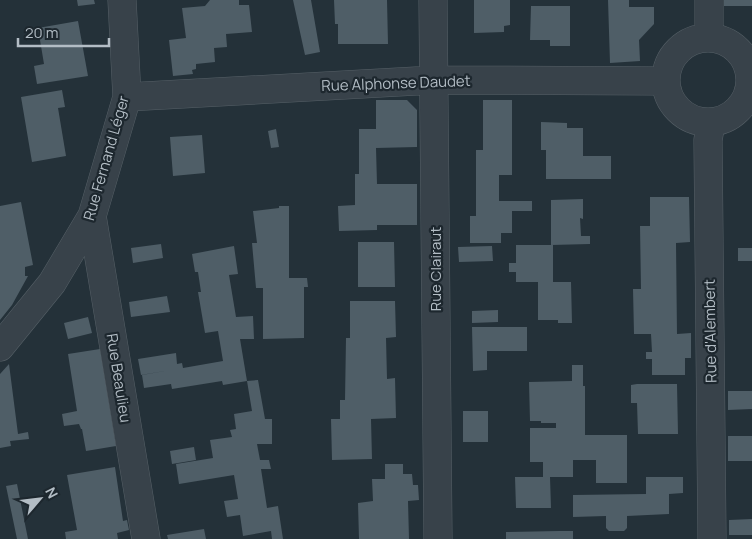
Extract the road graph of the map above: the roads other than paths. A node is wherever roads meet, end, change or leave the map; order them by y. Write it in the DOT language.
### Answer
graph roads {
  1 [pos="122,0"];
  2 [pos="433,0"];
  3 [pos="709,0"];
  4 [pos="710,37"];
  5 [pos="434,80"];
  6 [pos="666,80"];
  7 [pos="751,80"];
  8 [pos="127,97"];
  9 [pos="711,122"];
  10 [pos="92,216"];
  11 [pos="0,347"];
  12 [pos="146,539"];
  13 [pos="438,539"];
  14 [pos="712,539"];
  1 -- 8 [label="street, Rue Fernand Léger"];
  2 -- 5 [label="street, Rue Clairaut"];
  3 -- 4 [label="street"];
  4 -- 6 [label="street"];
  4 -- 7 [label="street"];
  5 -- 6 [label="street, Rue Alphonse Daudet"];
  5 -- 8 [label="street, Rue Alphonse Daudet"];
  5 -- 13 [label="street, Rue Clairaut"];
  6 -- 9 [label="street"];
  7 -- 9 [label="street"];
  8 -- 10 [label="street, Rue Fernand Léger"];
  9 -- 14 [label="street, Rue d'Alembert"];
  10 -- 11 [label="street, Rue Fernand Léger"];
  10 -- 12 [label="street, Rue Beaulieu"];
}
